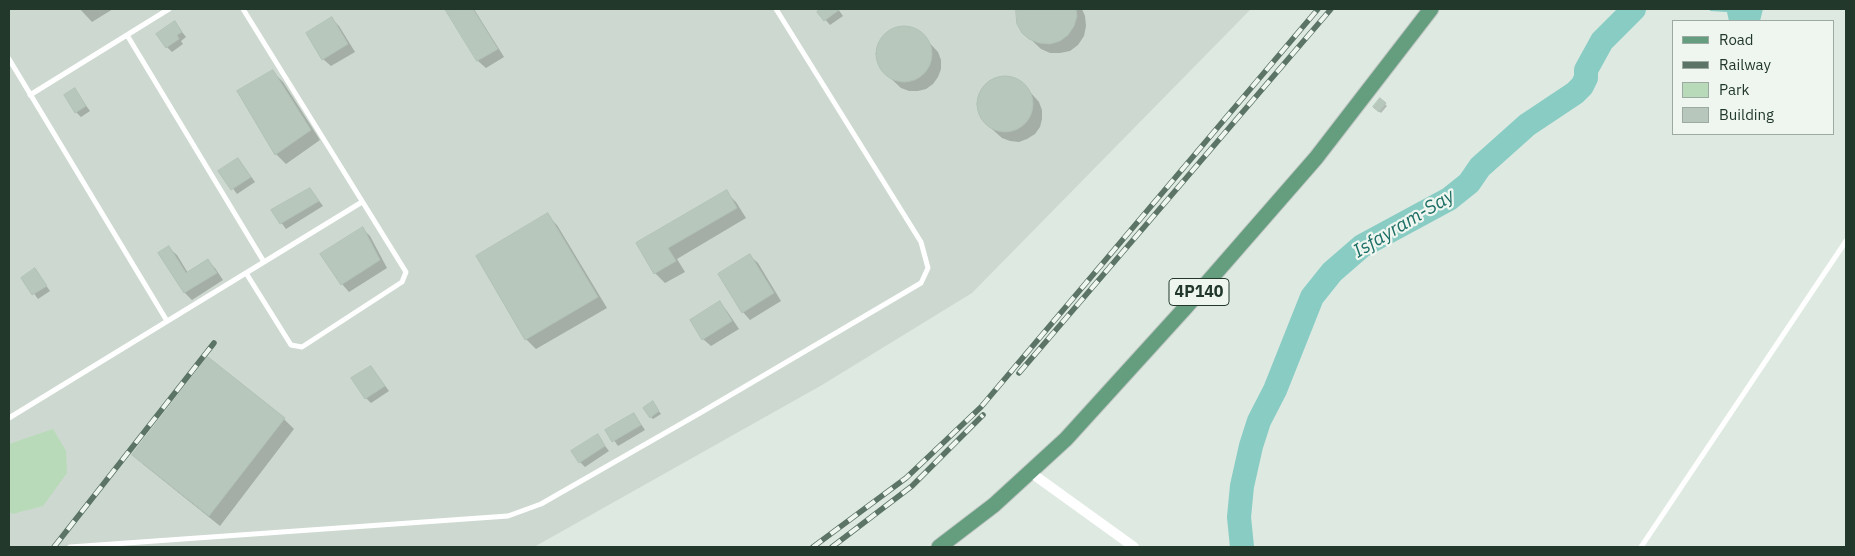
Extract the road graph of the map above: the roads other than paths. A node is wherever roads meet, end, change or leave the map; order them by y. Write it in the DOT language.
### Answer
graph roads {
  1 [pos="169,9"];
  2 [pos="243,9"];
  3 [pos="776,9"];
  4 [pos="1431,9"];
  5 [pos="127,35"];
  6 [pos="9,59"];
  7 [pos="30,94"];
  8 [pos="362,202"];
  9 [pos="1846,241"];
  10 [pos="264,262"];
  11 [pos="246,273"];
  12 [pos="167,321"];
  13 [pos="9,418"];
  14 [pos="1030,472"];
  15 [pos="70,547"];
  16 [pos="939,547"];
  17 [pos="1134,547"];
  18 [pos="1641,547"];
  1 -- 5 [label="lane"];
  2 -- 8 [label="lane"];
  3 -- 15 [label="lane"];
  4 -- 14 [label="main road, 4P140"];
  5 -- 7 [label="lane"];
  5 -- 10 [label="lane"];
  6 -- 7 [label="lane"];
  7 -- 12 [label="lane"];
  8 -- 10 [label="lane"];
  8 -- 11 [label="lane"];
  9 -- 18 [label="lane"];
  10 -- 11 [label="lane"];
  11 -- 12 [label="lane"];
  12 -- 13 [label="lane"];
  14 -- 16 [label="main road, 4P140"];
  14 -- 17 [label="street"];
}
